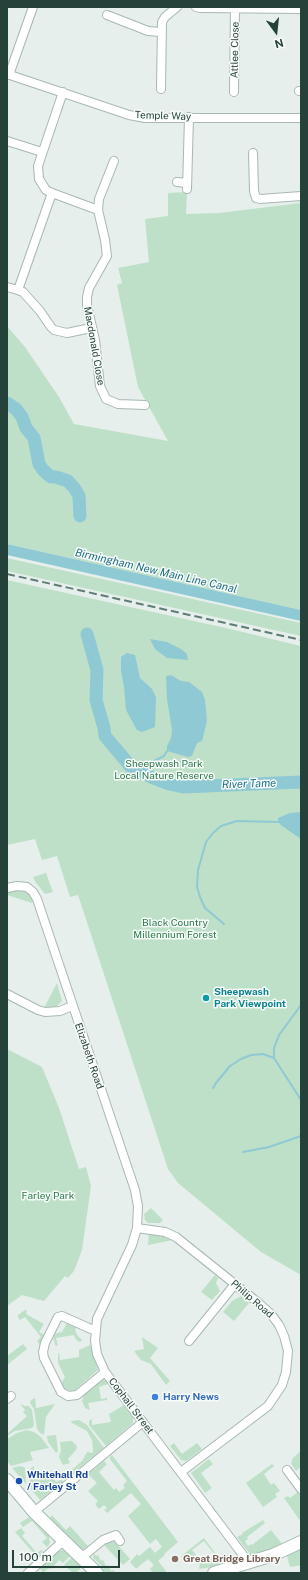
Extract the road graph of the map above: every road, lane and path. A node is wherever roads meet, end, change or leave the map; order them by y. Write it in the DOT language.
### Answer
graph roads {
  1 [pos="33,7"];
  2 [pos="177,7"];
  3 [pos="196,7"];
  4 [pos="235,8"];
  5 [pos="270,8"];
  6 [pos="301,9"];
  7 [pos="107,15"];
  8 [pos="161,32"];
  9 [pos="8,74"];
  10 [pos="161,89"];
  11 [pos="63,92"];
  12 [pos="234,92"];
  13 [pos="189,117"];
  14 [pos="301,118"];
  15 [pos="7,141"];
  16 [pos="42,152"];
  17 [pos="253,153"];
  18 [pos="114,161"];
  19 [pos="177,182"];
  20 [pos="52,194"];
  21 [pos="301,196"];
  22 [pos="98,210"];
  23 [pos="7,287"];
  24 [pos="18,290"];
  25 [pos="91,328"];
  26 [pos="145,405"];
  27 [pos="7,888"];
  28 [pos="7,994"];
  29 [pos="72,1006"];
  30 [pos="137,1228"];
  31 [pos="235,1284"];
  32 [pos="95,1330"];
  33 [pos="189,1340"];
  34 [pos="105,1372"];
  35 [pos="143,1422"];
  36 [pos="287,1470"];
  37 [pos="181,1472"];
  38 [pos="7,1480"];
  39 [pos="301,1489"];
  40 [pos="34,1512"];
  41 [pos="63,1541"];
  42 [pos="120,1541"];
  43 [pos="301,1542"];
  44 [pos="81,1558"];
  45 [pos="249,1563"];
  46 [pos="238,1570"];
  47 [pos="28,1573"];
  48 [pos="97,1573"];
  49 [pos="214,1573"];
  1 -- 9 [label="street"];
  2 -- 8 [label="street"];
  3 -- 4 [label="street"];
  4 -- 5 [label="street"];
  4 -- 12 [label="street, Attlee Close"];
  5 -- 6 [label="street"];
  7 -- 8 [label="street"];
  8 -- 10 [label="street"];
  9 -- 11 [label="street, Temple Way"];
  11 -- 13 [label="street, Temple Way"];
  11 -- 16 [label="street"];
  13 -- 14 [label="street, Temple Way"];
  13 -- 19 [label="street"];
  15 -- 16 [label="street"];
  16 -- 20 [label="street"];
  17 -- 21 [label="street"];
  18 -- 22 [label="street, Macdonald Close"];
  20 -- 22 [label="street"];
  20 -- 24 [label="street"];
  22 -- 25 [label="street, Macdonald Close"];
  23 -- 24 [label="street"];
  24 -- 25 [label="street"];
  25 -- 26 [label="street, Macdonald Close"];
  27 -- 29 [label="street, Elizabeth Road"];
  28 -- 29 [label="street"];
  29 -- 30 [label="street, Elizabeth Road"];
  30 -- 31 [label="street, Philip Road"];
  30 -- 32 [label="street, Cophall Street"];
  31 -- 33 [label="street"];
  31 -- 37 [label="street, Philip Road"];
  32 -- 34 [label="street, Cophall Street"];
  32 -- 34 [label="street"];
  34 -- 35 [label="street, Cophall Street"];
  35 -- 37 [label="street, Cophall Street"];
  35 -- 40 [label="street"];
  36 -- 39 [label="street"];
  37 -- 45 [label="street, Cophall Street"];
  38 -- 40 [label="main road"];
  40 -- 41 [label="main road"];
  41 -- 44 [label="main road"];
  41 -- 47 [label="street"];
  42 -- 44 [label="street"];
  43 -- 45 [label="main road"];
  44 -- 48 [label="main road"];
  45 -- 46 [label="main road"];
  46 -- 49 [label="main road"];
}
